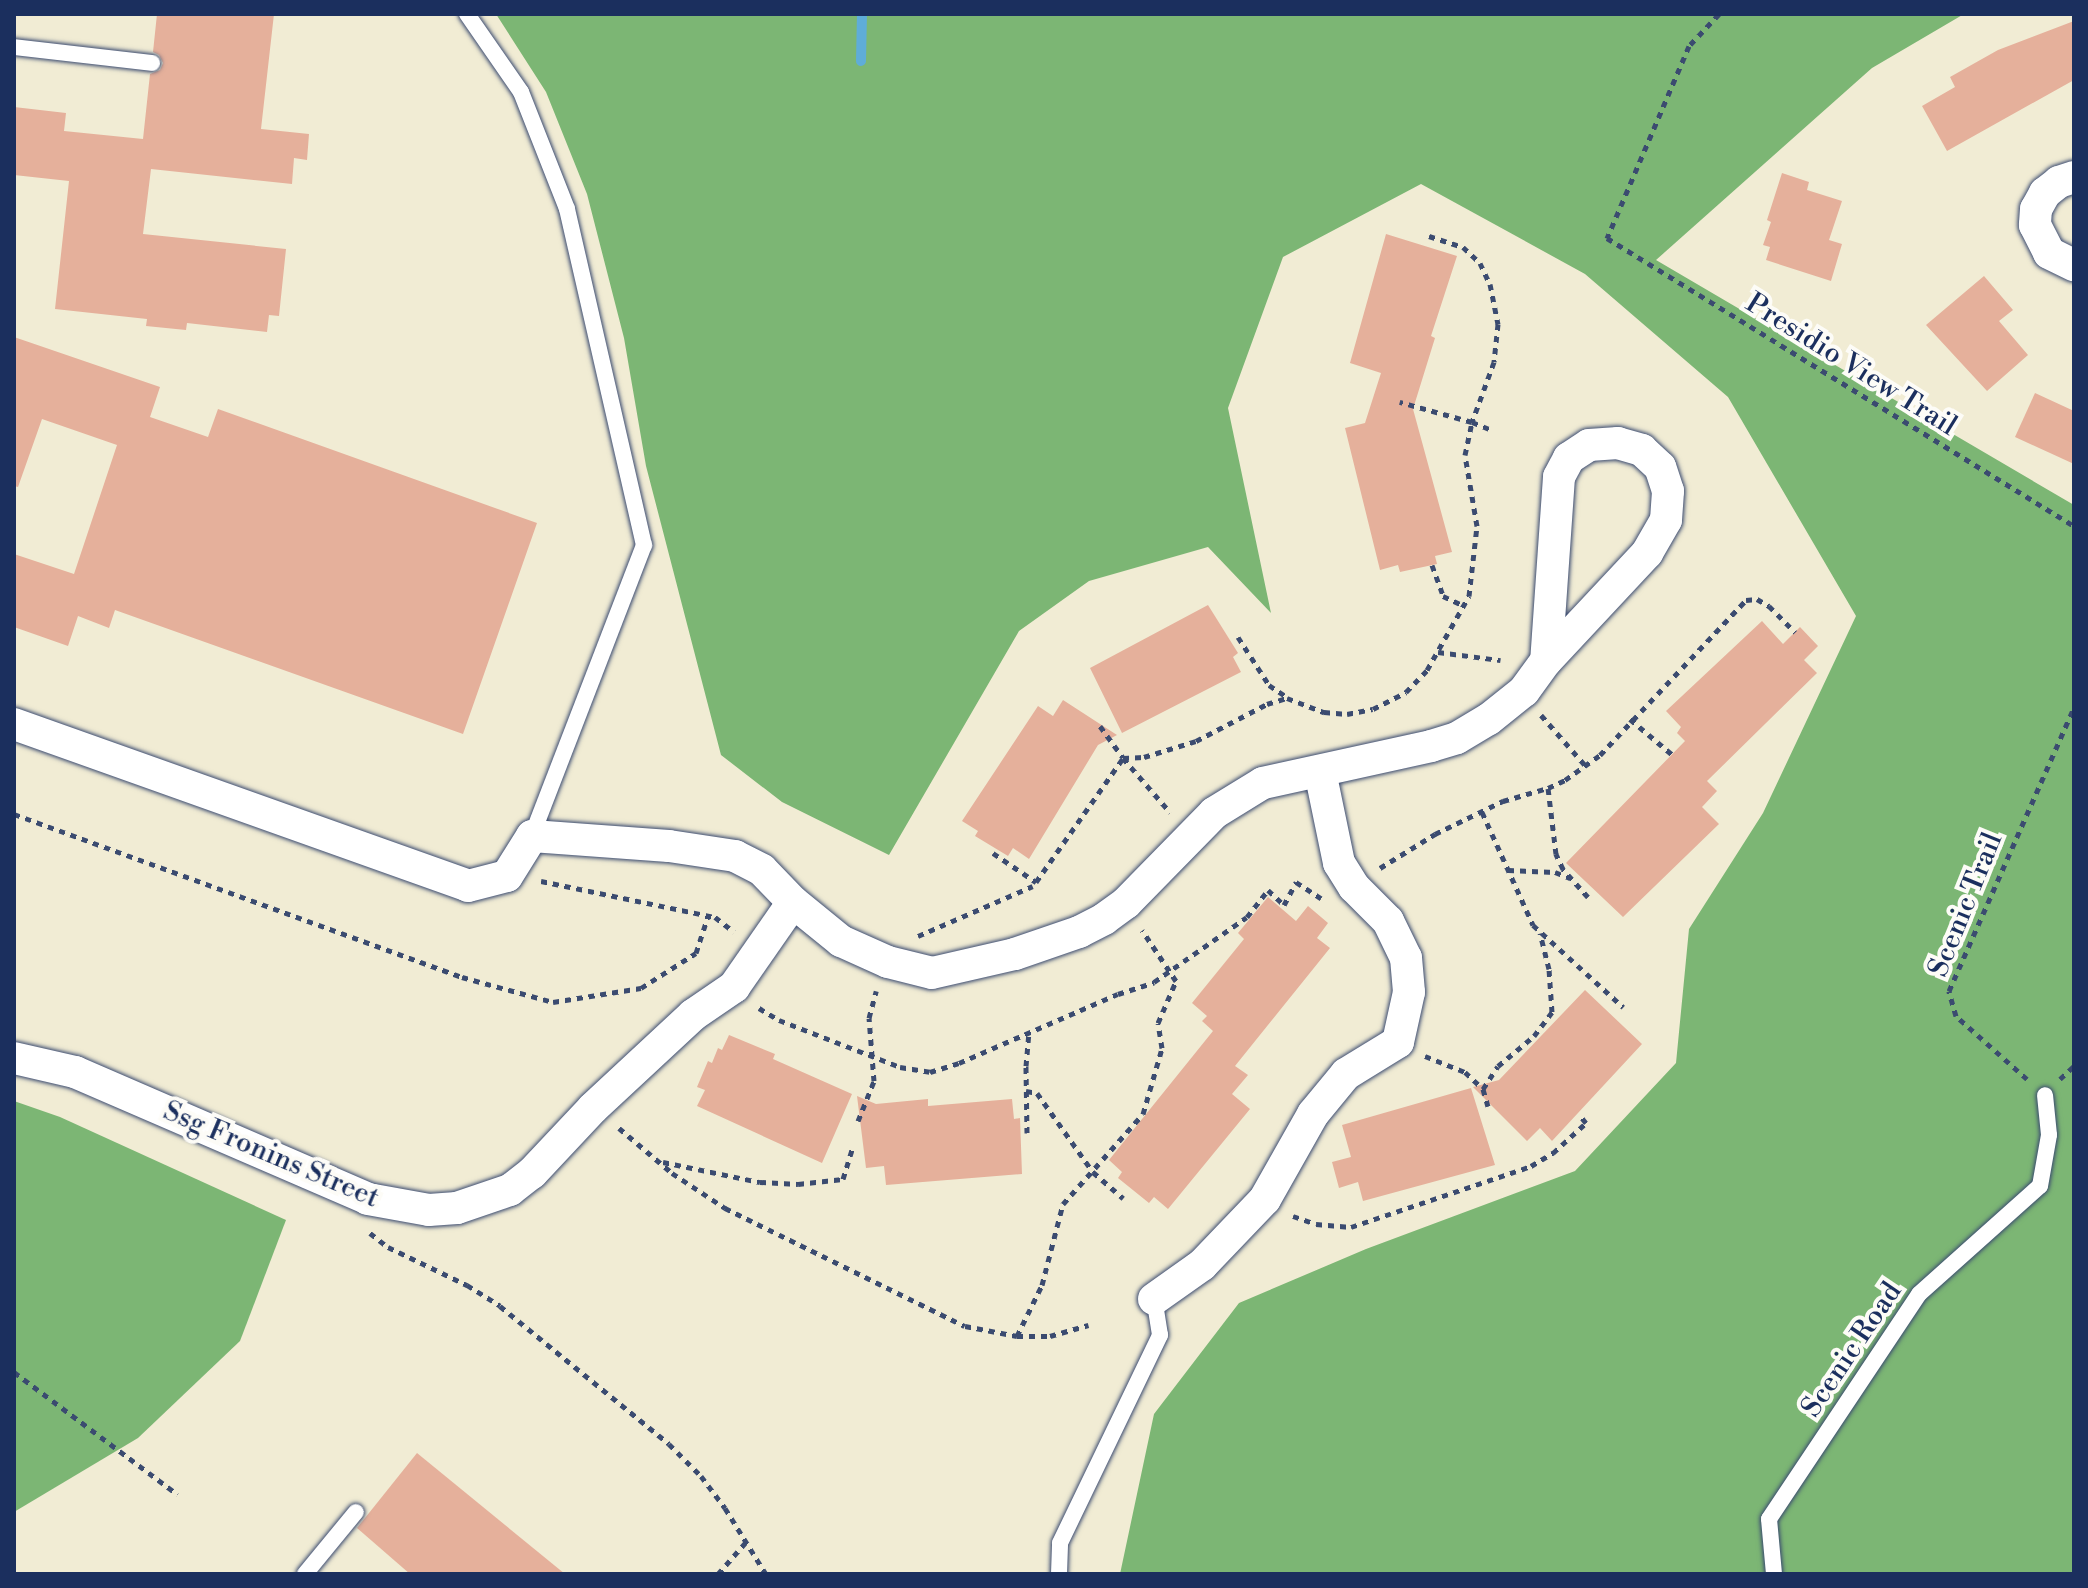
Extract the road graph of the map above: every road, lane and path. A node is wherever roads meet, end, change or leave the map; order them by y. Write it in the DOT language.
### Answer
graph roads {
  1 [pos="467,14"];
  2 [pos="1719,14"];
  3 [pos="14,47"];
  4 [pos="152,63"];
  5 [pos="2074,177"];
  6 [pos="1429,236"];
  7 [pos="2074,265"];
  8 [pos="1400,402"];
  9 [pos="1472,422"];
  10 [pos="1492,430"];
  11 [pos="2074,526"];
  12 [pos="1432,565"];
  13 [pos="1464,606"];
  14 [pos="1795,632"];
  15 [pos="1238,637"];
  16 [pos="1438,652"];
  17 [pos="1500,660"];
  18 [pos="1546,661"];
  19 [pos="1287,698"];
  20 [pos="2074,707"];
  21 [pos="1630,719"];
  22 [pos="1545,721"];
  23 [pos="14,724"];
  24 [pos="1100,726"];
  25 [pos="1674,756"];
  26 [pos="1123,758"];
  27 [pos="1585,765"];
  28 [pos="1320,771"];
  29 [pos="1548,788"];
  30 [pos="1157,797"];
  31 [pos="1482,812"];
  32 [pos="14,814"];
  33 [pos="532,836"];
  34 [pos="993,853"];
  35 [pos="1508,870"];
  36 [pos="508,873"];
  37 [pos="1572,879"];
  38 [pos="1033,886"];
  39 [pos="1341,894"];
  40 [pos="1588,897"];
  41 [pos="793,902"];
  42 [pos="708,916"];
  43 [pos="1540,933"];
  44 [pos="1156,953"];
  45 [pos="753,959"];
  46 [pos="888,962"];
  47 [pos="1169,969"];
  48 [pos="734,987"];
  49 [pos="873,1001"];
  50 [pos="1623,1007"];
  51 [pos="1029,1032"];
  52 [pos="1398,1042"];
  53 [pos="874,1056"];
  54 [pos="14,1058"];
  55 [pos="2074,1066"];
  56 [pos="1483,1089"];
  57 [pos="1026,1091"];
  58 [pos="2045,1095"];
  59 [pos="1488,1106"];
  60 [pos="593,1108"];
  61 [pos="1579,1114"];
  62 [pos="858,1121"];
  63 [pos="1027,1133"];
  64 [pos="853,1147"];
  65 [pos="662,1162"];
  66 [pos="1093,1172"];
  67 [pos="1123,1198"];
  68 [pos="368,1199"];
  69 [pos="1265,1199"];
  70 [pos="1154,1299"];
  71 [pos="1088,1325"];
  72 [pos="1017,1336"];
  73 [pos="14,1372"];
  74 [pos="177,1494"];
  75 [pos="356,1512"];
  76 [pos="746,1542"];
  77 [pos="305,1574"];
  78 [pos="718,1574"];
  79 [pos="766,1574"];
  80 [pos="1059,1574"];
  81 [pos="1774,1574"];
  1 -- 33 [label="lane"];
  2 -- 11 [label="path, Presidio View Trail"];
  3 -- 4 [label="lane"];
  5 -- 7 [label="street"];
  6 -- 9 [label="path"];
  8 -- 9 [label="path"];
  9 -- 10 [label="path"];
  9 -- 13 [label="path"];
  12 -- 13 [label="path"];
  13 -- 16 [label="path"];
  14 -- 21 [label="path"];
  15 -- 19 [label="path"];
  16 -- 17 [label="path"];
  16 -- 19 [label="path"];
  18 -- 18 [label="street"];
  18 -- 28 [label="street"];
  19 -- 26 [label="path"];
  20 -- 58 [label="path, Scenic Trail"];
  21 -- 25 [label="path"];
  21 -- 27 [label="path"];
  22 -- 27 [label="path"];
  23 -- 36 [label="street"];
  24 -- 26 [label="path"];
  26 -- 30 [label="path"];
  26 -- 34 [label="path"];
  27 -- 29 [label="path"];
  28 -- 39 [label="street"];
  28 -- 46 [label="street"];
  29 -- 31 [label="path"];
  29 -- 37 [label="path"];
  31 -- 35 [label="path"];
  31 -- 39 [label="path"];
  32 -- 42 [label="path"];
  33 -- 36 [label="street"];
  33 -- 41 [label="street"];
  35 -- 37 [label="path"];
  35 -- 43 [label="path"];
  36 -- 42 [label="path"];
  37 -- 40 [label="path"];
  38 -- 46 [label="path"];
  39 -- 47 [label="path"];
  39 -- 52 [label="street"];
  41 -- 45 [label="street, Ssg Fronins Street"];
  41 -- 46 [label="street"];
  42 -- 45 [label="path"];
  43 -- 50 [label="path"];
  43 -- 56 [label="path"];
  44 -- 47 [label="path"];
  45 -- 48 [label="street, Ssg Fronins Street"];
  47 -- 51 [label="path"];
  47 -- 66 [label="path"];
  48 -- 53 [label="path"];
  48 -- 60 [label="street, Ssg Fronins Street"];
  49 -- 53 [label="path"];
  51 -- 53 [label="path"];
  51 -- 57 [label="path"];
  52 -- 56 [label="path"];
  52 -- 69 [label="street"];
  53 -- 62 [label="path"];
  54 -- 68 [label="street, Ssg Fronins Street"];
  55 -- 58 [label="path"];
  56 -- 59 [label="path"];
  57 -- 63 [label="path"];
  57 -- 66 [label="path"];
  58 -- 81 [label="lane, Scenic Road"];
  60 -- 65 [label="path"];
  60 -- 68 [label="street, Ssg Fronins Street"];
  61 -- 69 [label="path"];
  64 -- 65 [label="path"];
  65 -- 72 [label="path"];
  66 -- 67 [label="path"];
  66 -- 72 [label="path"];
  68 -- 76 [label="path"];
  69 -- 70 [label="street"];
  70 -- 80 [label="lane"];
  71 -- 72 [label="path"];
  73 -- 74 [label="path"];
  75 -- 77 [label="lane"];
  76 -- 78 [label="path"];
  76 -- 79 [label="path"];
}
